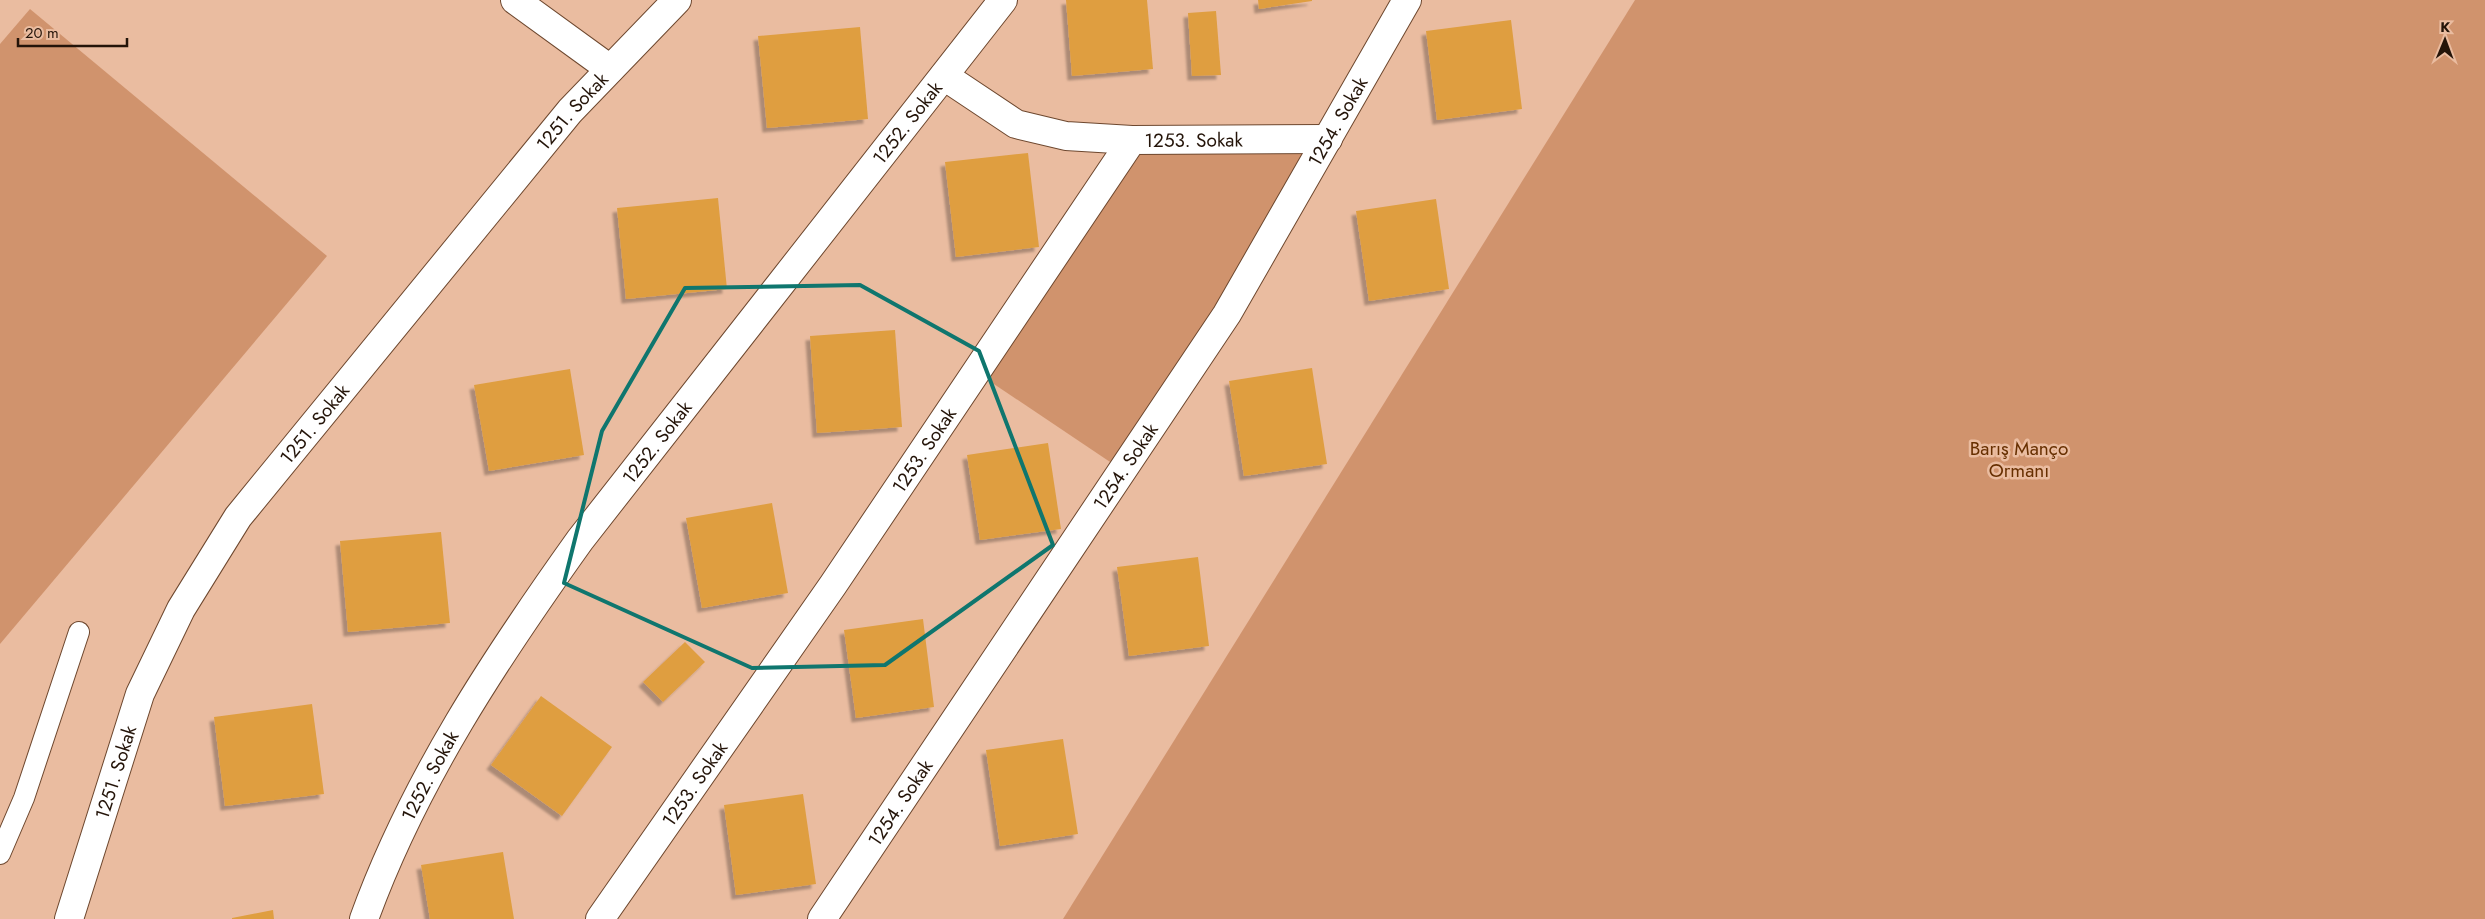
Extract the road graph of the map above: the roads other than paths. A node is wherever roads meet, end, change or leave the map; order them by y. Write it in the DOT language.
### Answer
graph roads {
  1 [pos="515,0"];
  2 [pos="677,0"];
  3 [pos="1003,0"];
  4 [pos="1407,0"];
  5 [pos="610,69"];
  6 [pos="944,76"];
  7 [pos="1328,139"];
  8 [pos="1132,140"];
  9 [pos="78,632"];
  10 [pos="0,854"];
  11 [pos="69,919"];
  12 [pos="364,919"];
  13 [pos="600,919"];
  14 [pos="822,919"];
  1 -- 5 [label="street"];
  2 -- 5 [label="street, 1251. Sokak"];
  3 -- 6 [label="street, 1252. Sokak"];
  4 -- 7 [label="street, 1254. Sokak"];
  5 -- 11 [label="street, 1251. Sokak"];
  6 -- 8 [label="street"];
  6 -- 12 [label="street, 1252. Sokak"];
  7 -- 8 [label="street, 1253. Sokak"];
  7 -- 14 [label="street, 1254. Sokak"];
  8 -- 13 [label="street, 1253. Sokak"];
  9 -- 10 [label="lane"];
}
